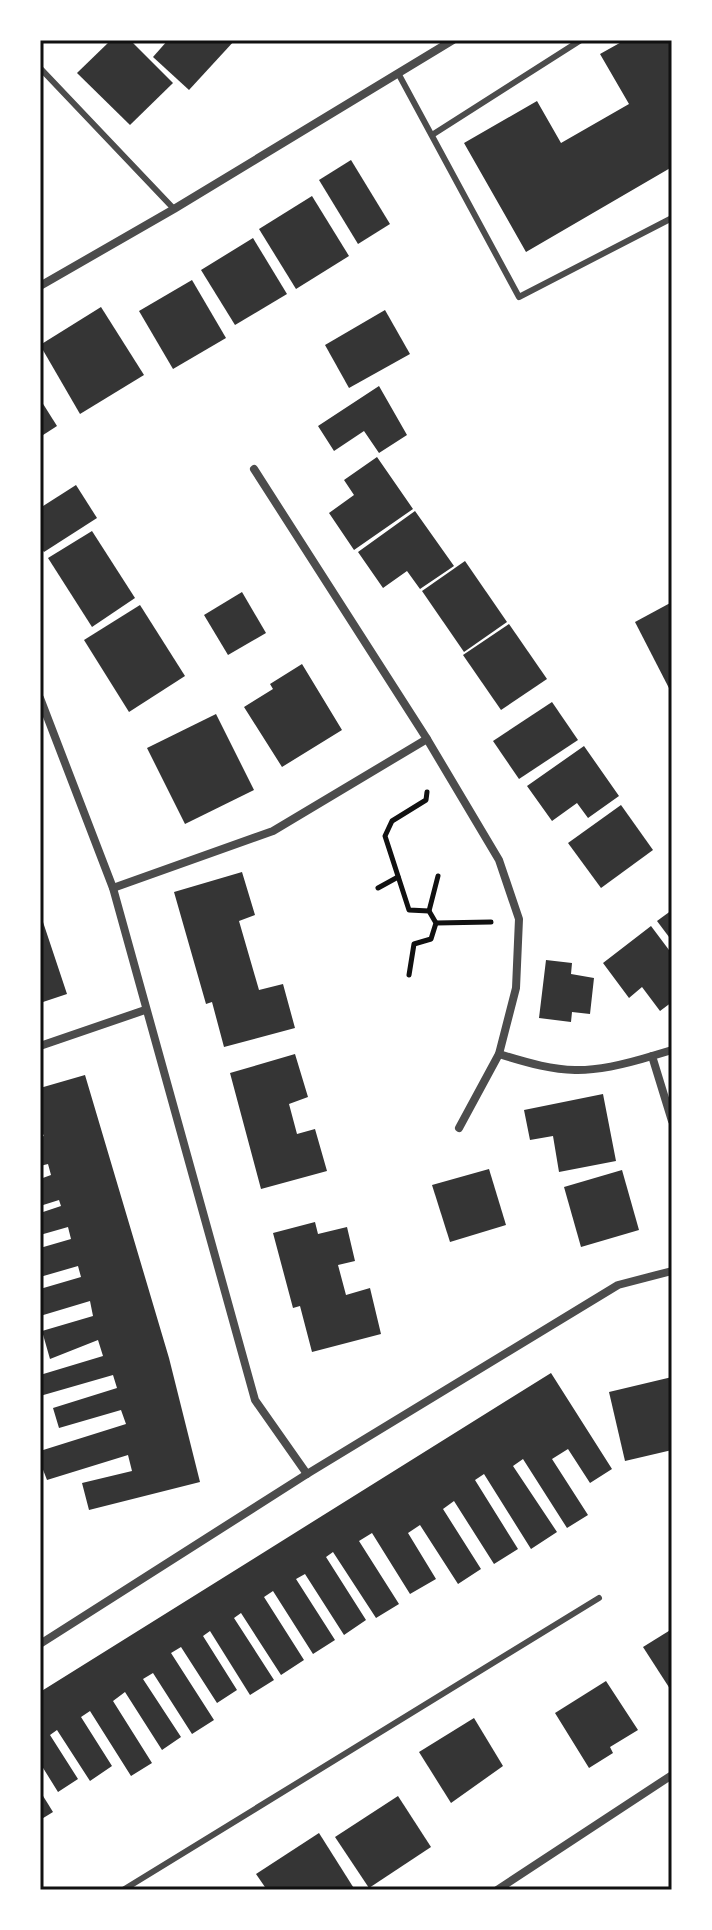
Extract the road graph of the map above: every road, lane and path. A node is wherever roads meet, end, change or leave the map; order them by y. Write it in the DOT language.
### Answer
graph roads {
  1 [pos="453,40"];
  2 [pos="581,40"];
  3 [pos="40,68"];
  4 [pos="398,73"];
  5 [pos="432,135"];
  6 [pos="174,209"];
  7 [pos="672,218"];
  8 [pos="40,286"];
  9 [pos="254,469"];
  10 [pos="40,698"];
  11 [pos="427,739"];
  12 [pos="427,789"];
  13 [pos="438,876"];
  14 [pos="398,877"];
  15 [pos="113,888"];
  16 [pos="378,888"];
  17 [pos="429,911"];
  18 [pos="519,919"];
  19 [pos="436,923"];
  20 [pos="409,975"];
  21 [pos="145,1010"];
  22 [pos="40,1046"];
  23 [pos="672,1050"];
  24 [pos="499,1054"];
  25 [pos="652,1056"];
  26 [pos="672,1121"];
  27 [pos="459,1128"];
  28 [pos="672,1271"];
  29 [pos="307,1474"];
  30 [pos="599,1598"];
  31 [pos="40,1644"];
  32 [pos="672,1775"];
  33 [pos="123,1890"];
  34 [pos="497,1890"];
  1 -- 4 [label="street"];
  2 -- 5 [label="lane"];
  3 -- 6 [label="lane"];
  4 -- 5 [label="lane"];
  4 -- 6 [label="street"];
  5 -- 7 [label="lane"];
  6 -- 8 [label="street"];
  9 -- 11 [label="street"];
  10 -- 15 [label="street"];
  11 -- 15 [label="street"];
  11 -- 18 [label="street"];
  12 -- 14 [label="path"];
  13 -- 17 [label="path"];
  14 -- 16 [label="path"];
  14 -- 17 [label="path"];
  15 -- 21 [label="street"];
  17 -- 19 [label="path"];
  18 -- 19 [label="path"];
  18 -- 24 [label="street"];
  19 -- 20 [label="path"];
  21 -- 22 [label="street"];
  21 -- 29 [label="street"];
  23 -- 25 [label="street"];
  24 -- 25 [label="street"];
  24 -- 27 [label="street"];
  25 -- 26 [label="street"];
  28 -- 29 [label="street"];
  29 -- 31 [label="street"];
  30 -- 33 [label="lane"];
  32 -- 34 [label="street"];
}
